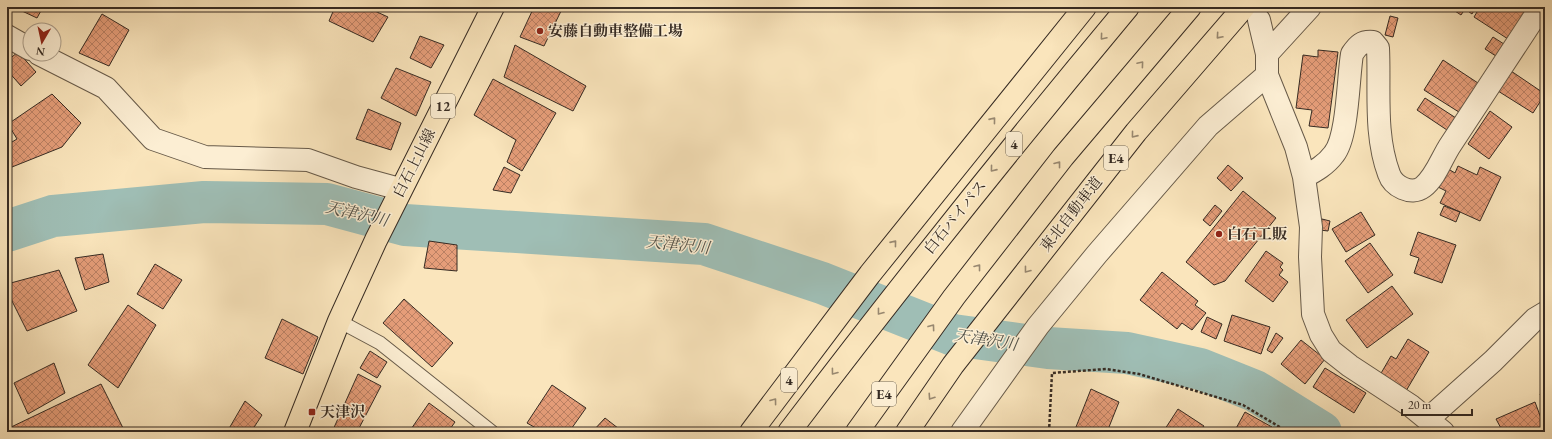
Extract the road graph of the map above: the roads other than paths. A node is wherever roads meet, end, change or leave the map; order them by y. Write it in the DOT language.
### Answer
graph roads {
  1 [pos="493,7"];
  2 [pos="1085,7"];
  3 [pos="1128,7"];
  4 [pos="1190,7"];
  5 [pos="1310,7"];
  6 [pos="1541,7"];
  7 [pos="1252,13"];
  8 [pos="7,36"];
  9 [pos="22,44"];
  10 [pos="55,62"];
  11 [pos="1267,64"];
  12 [pos="1304,177"];
  13 [pos="396,197"];
  14 [pos="1545,313"];
  15 [pos="339,321"];
  16 [pos="1436,426"];
  17 [pos="295,432"];
  18 [pos="492,432"];
  19 [pos="751,432"];
  20 [pos="789,432"];
  21 [pos="857,432"];
  22 [pos="907,432"];
  23 [pos="962,432"];
  1 -- 13 [label="main road, 白石上山線 / 12"];
  19 -- 2 [label="main road, 白石バイパス / 4, one-way"];
  3 -- 20 [label="main road, 白石バイパス / 4, one-way"];
  21 -- 4 [label="main road, E4, one-way"];
  5 -- 11 [label="street"];
  6 -- 12 [label="street"];
  7 -- 11 [label="street"];
  7 -- 22 [label="main road, 東北自動車道 / E4, one-way"];
  8 -- 9 [label="street"];
  10 -- 13 [label="street"];
  11 -- 12 [label="street"];
  11 -- 23 [label="street"];
  12 -- 16 [label="street"];
  13 -- 15 [label="main road, 白石上山線 / 12"];
  14 -- 16 [label="street"];
  15 -- 17 [label="main road, 白石上山線 / 12"];
  15 -- 18 [label="lane"];
}
